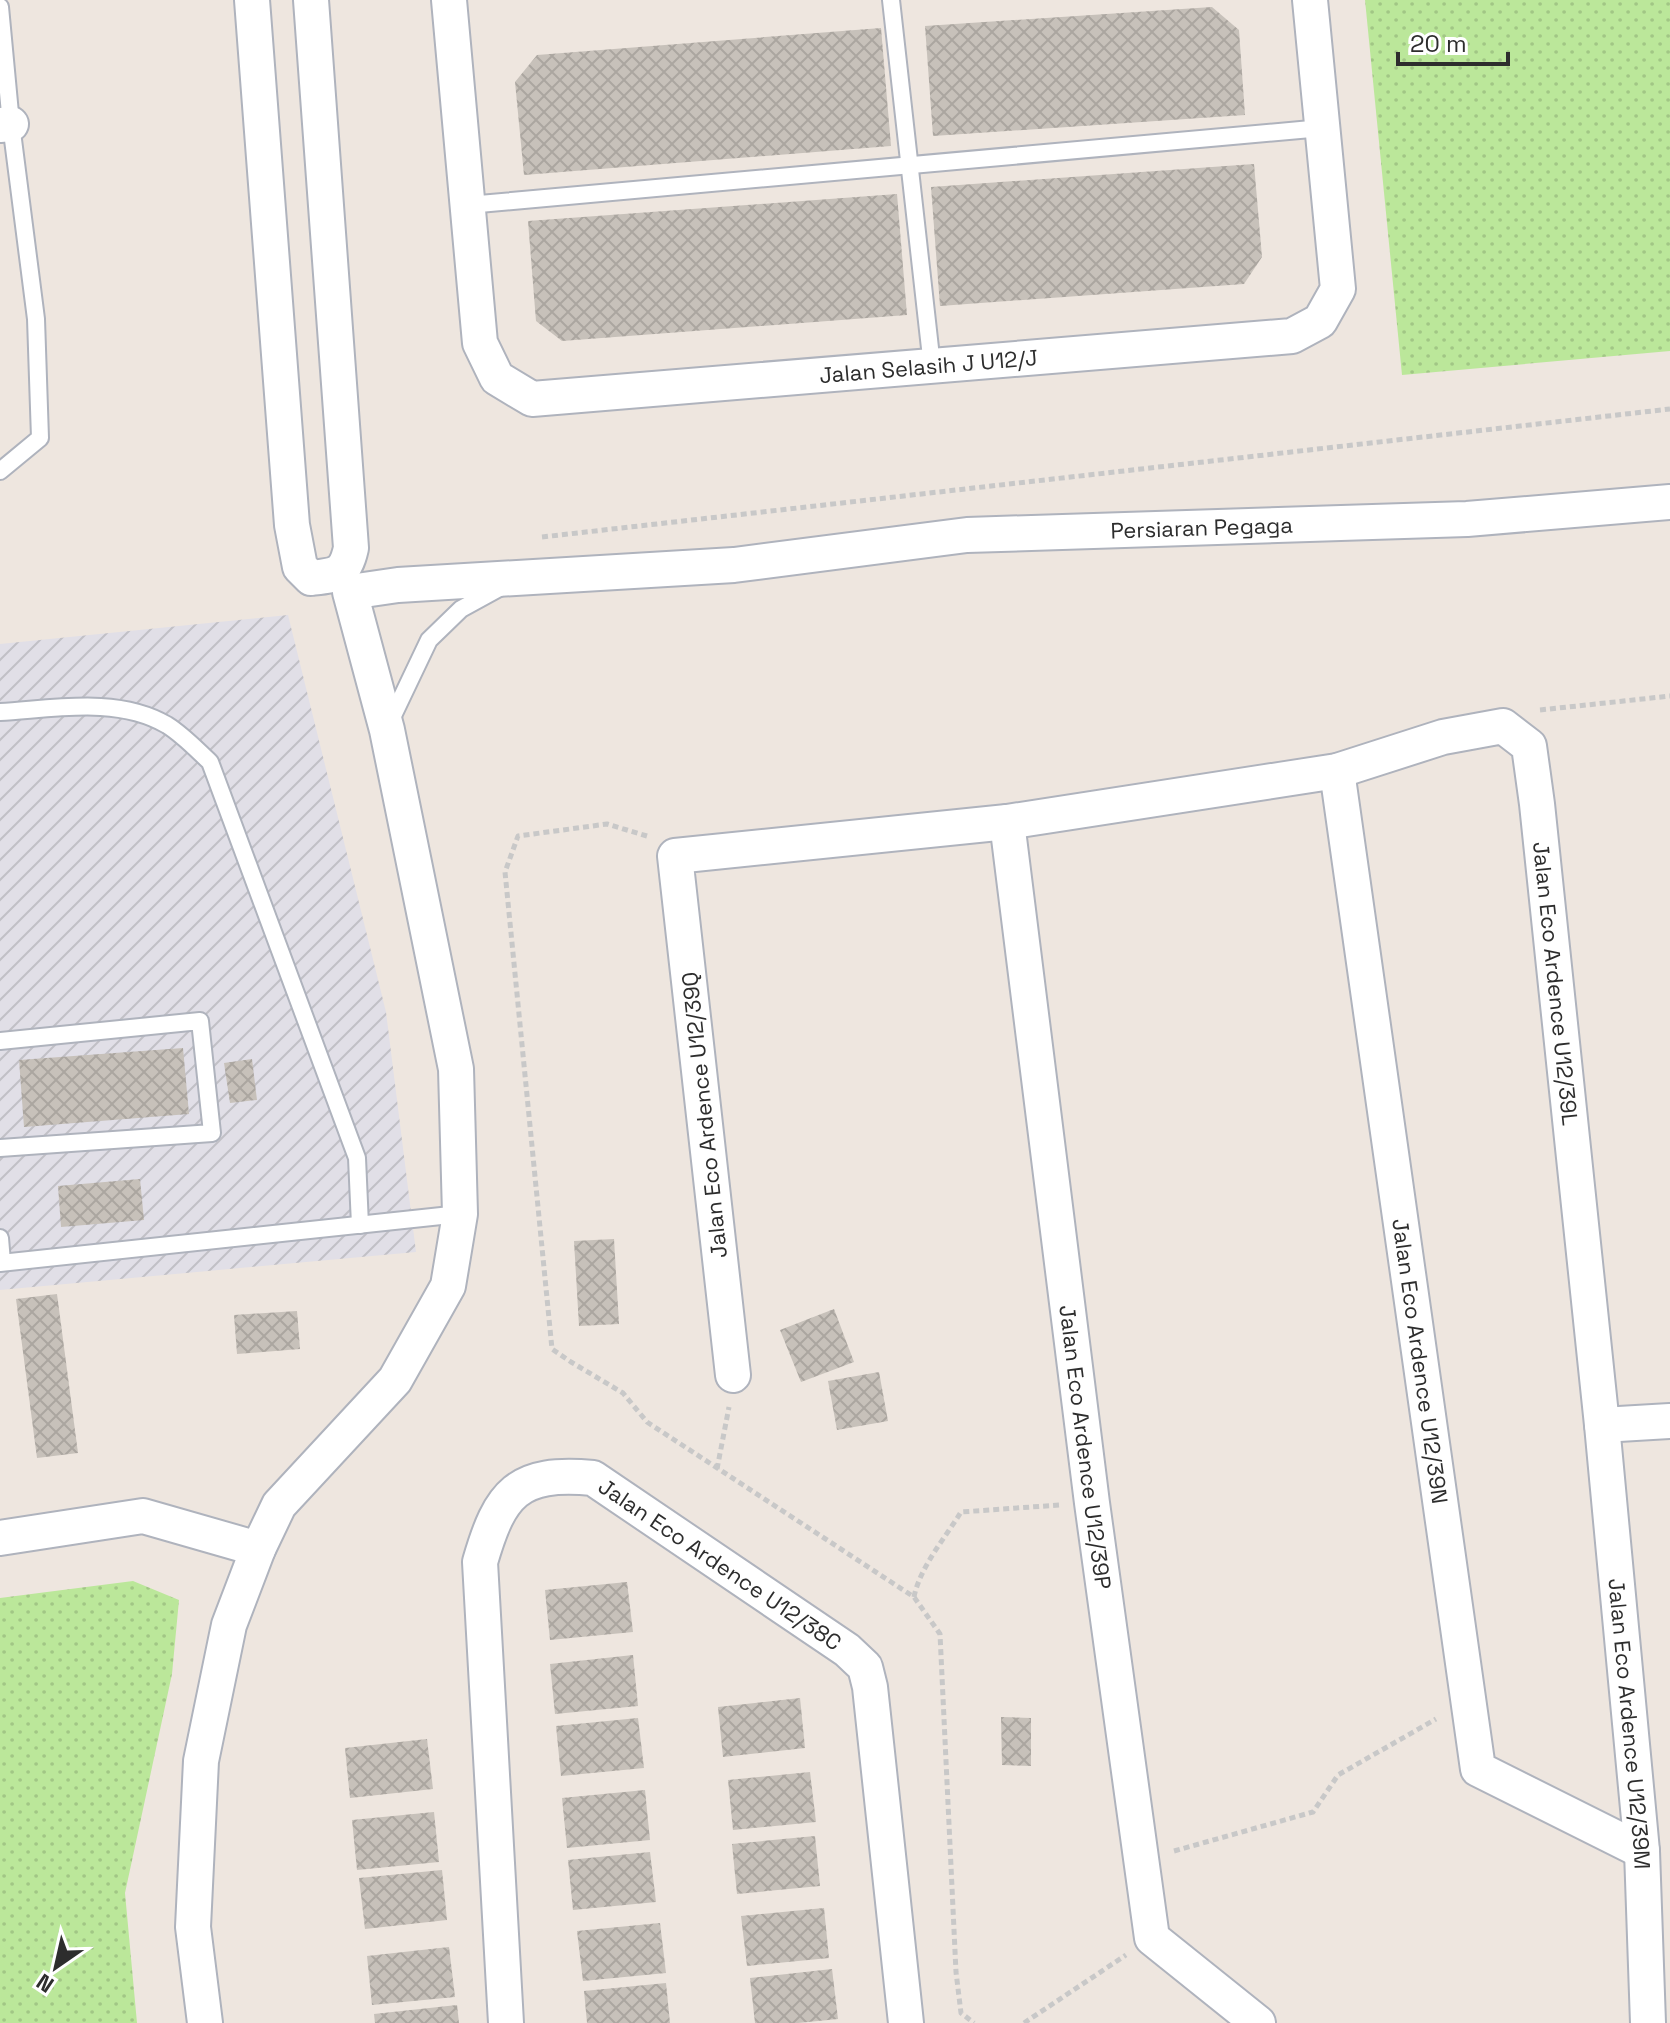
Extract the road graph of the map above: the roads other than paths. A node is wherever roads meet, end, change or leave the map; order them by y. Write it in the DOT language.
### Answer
graph roads {
  1 [pos="252,0"];
  2 [pos="311,0"];
  3 [pos="449,0"];
  4 [pos="891,0"];
  5 [pos="1310,0"];
  6 [pos="0,7"];
  7 [pos="6,124"];
  8 [pos="1322,128"];
  9 [pos="911,165"];
  10 [pos="468,205"];
  11 [pos="932,366"];
  12 [pos="0,471"];
  13 [pos="1670,502"];
  14 [pos="518,578"];
  15 [pos="0,712"];
  16 [pos="387,730"];
  17 [pos="1337,771"];
  18 [pos="1007,822"];
  19 [pos="0,1041"];
  20 [pos="0,1148"];
  21 [pos="460,1214"];
  22 [pos="360,1225"];
  23 [pos="0,1238"];
  24 [pos="1,1262"];
  25 [pos="733,1375"];
  26 [pos="1670,1421"];
  27 [pos="1602,1425"];
  28 [pos="0,1538"];
  29 [pos="258,1549"];
  30 [pos="1642,1851"];
  31 [pos="205,2023"];
  32 [pos="506,2023"];
  33 [pos="906,2023"];
  34 [pos="1258,2023"];
  35 [pos="1648,2023"];
  1 -- 2 [label="street"];
  3 -- 10 [label="street"];
  4 -- 9 [label="lane"];
  5 -- 8 [label="street"];
  6 -- 7 [label="lane"];
  7 -- 12 [label="lane"];
  8 -- 9 [label="lane"];
  8 -- 11 [label="street, Jalan Selasih J U12/J"];
  9 -- 10 [label="lane"];
  9 -- 11 [label="lane"];
  10 -- 11 [label="street, Jalan Selasih J U12/J"];
  13 -- 14 [label="street, Persiaran Pegaga"];
  14 -- 16 [label="lane"];
  14 -- 16 [label="street, Persiaran Pegaga"];
  15 -- 22 [label="lane"];
  16 -- 21 [label="street"];
  17 -- 18 [label="street"];
  17 -- 27 [label="street, Jalan Eco Ardence U12/39L"];
  17 -- 30 [label="street, Jalan Eco Ardence U12/39N"];
  18 -- 25 [label="street, Jalan Eco Ardence U12/39Q"];
  18 -- 34 [label="street, Jalan Eco Ardence U12/39P"];
  19 -- 20 [label="lane"];
  21 -- 22 [label="lane"];
  21 -- 29 [label="street"];
  22 -- 24 [label="lane"];
  23 -- 24 [label="lane"];
  26 -- 27 [label="street"];
  27 -- 30 [label="street, Jalan Eco Ardence U12/39M"];
  28 -- 29 [label="street"];
  29 -- 31 [label="street"];
  30 -- 35 [label="street, Jalan Eco Ardence U12/39M"];
  32 -- 33 [label="street, Jalan Eco Ardence U12/38C"];
}
